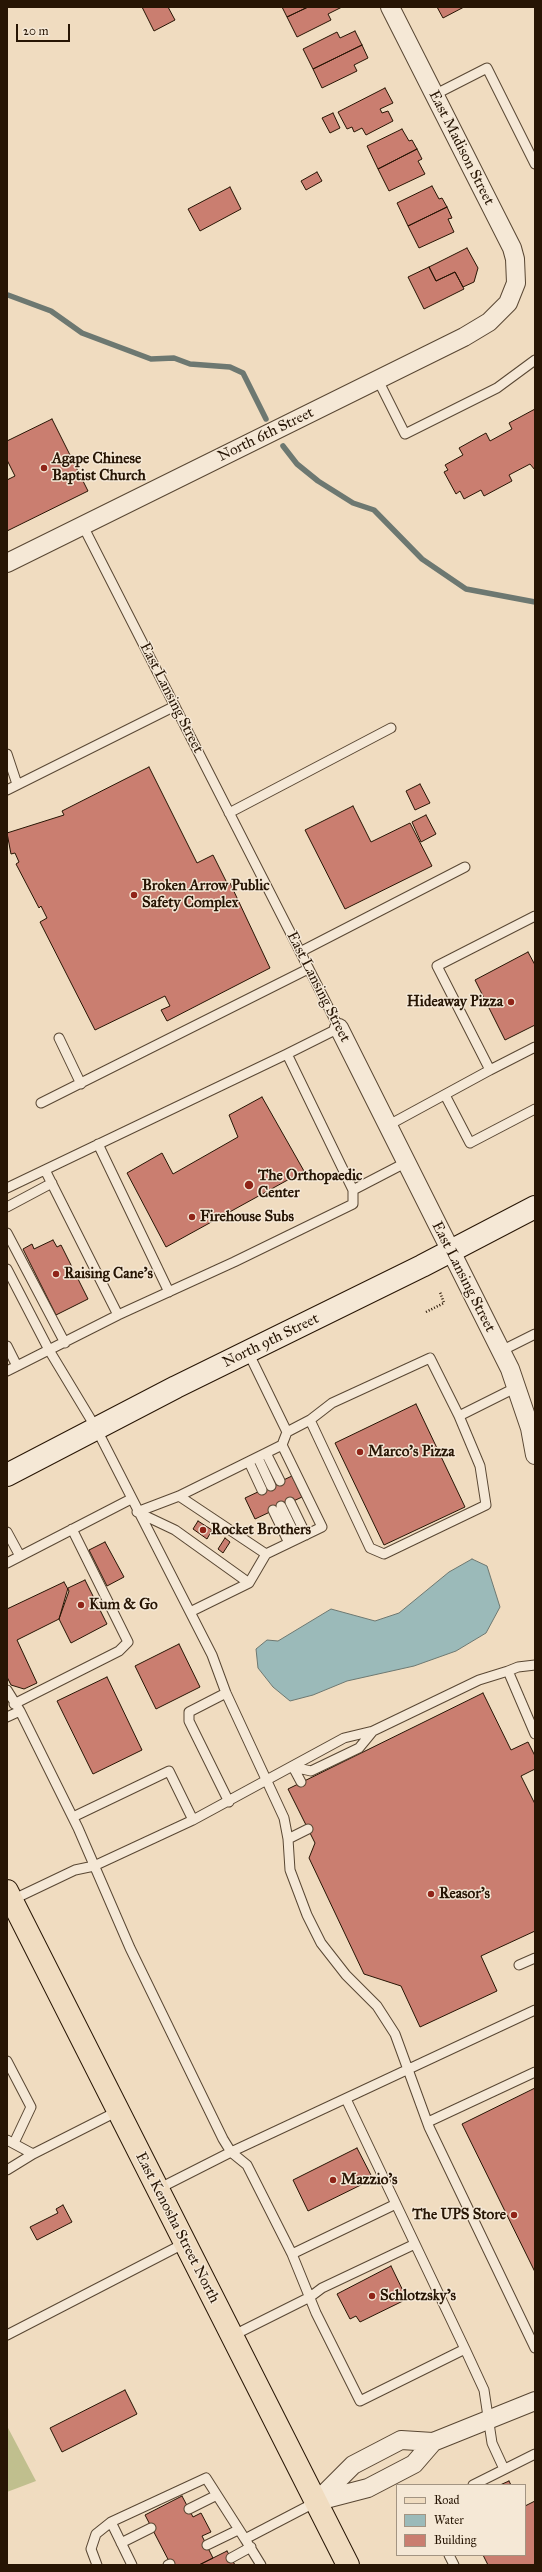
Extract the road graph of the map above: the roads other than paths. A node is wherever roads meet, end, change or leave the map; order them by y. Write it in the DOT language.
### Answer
graph roads {
  1 [pos="390,7"];
  2 [pos="434,95"];
  3 [pos="535,164"];
  4 [pos="513,292"];
  5 [pos="535,360"];
  6 [pos="378,380"];
  7 [pos="83,526"];
  8 [pos="7,563"];
  9 [pos="175,706"];
  10 [pos="391,728"];
  11 [pos="7,754"];
  12 [pos="17,784"];
  13 [pos="7,790"];
  14 [pos="229,813"];
  15 [pos="465,868"];
  16 [pos="535,916"];
  17 [pos="300,952"];
  18 [pos="308,969"];
  19 [pos="339,1028"];
  20 [pos="59,1038"];
  21 [pos="535,1047"];
  22 [pos="287,1054"];
  23 [pos="490,1070"];
  24 [pos="81,1084"];
  25 [pos="445,1095"];
  26 [pos="41,1103"];
  27 [pos="535,1109"];
  28 [pos="388,1126"];
  29 [pos="98,1144"];
  30 [pos="405,1163"];
  31 [pos="45,1170"];
  32 [pos="52,1184"];
  33 [pos="7,1188"];
  34 [pos="353,1190"];
  35 [pos="7,1207"];
  36 [pos="535,1207"];
  37 [pos="7,1233"];
  38 [pos="450,1251"];
  39 [pos="7,1269"];
  40 [pos="169,1292"];
  41 [pos="118,1315"];
  42 [pos="535,1334"];
  43 [pos="65,1342"];
  44 [pos="7,1346"];
  45 [pos="50,1350"];
  46 [pos="501,1351"];
  47 [pos="248,1352"];
  48 [pos="17,1366"];
  49 [pos="7,1371"];
  50 [pos="517,1387"];
  51 [pos="459,1416"];
  52 [pos="310,1420"];
  53 [pos="96,1428"];
  54 [pos="287,1432"];
  55 [pos="282,1445"];
  56 [pos="266,1453"];
  57 [pos="535,1455"];
  58 [pos="253,1460"];
  59 [pos="7,1474"];
  60 [pos="280,1481"];
  61 [pos="267,1488"];
  62 [pos="179,1496"];
  63 [pos="131,1499"];
  64 [pos="290,1502"];
  65 [pos="277,1508"];
  66 [pos="137,1512"];
  67 [pos="72,1529"];
  68 [pos="7,1532"];
  69 [pos="306,1535"];
  70 [pos="293,1541"];
  71 [pos="266,1554"];
  72 [pos="20,1556"];
  73 [pos="7,1563"];
  74 [pos="249,1583"];
  75 [pos="190,1612"];
  76 [pos="535,1664"];
  77 [pos="508,1671"];
  78 [pos="7,1690"];
  79 [pos="226,1693"];
  80 [pos="17,1708"];
  81 [pos="7,1717"];
  82 [pos="373,1731"];
  83 [pos="535,1734"];
  84 [pos="293,1767"];
  85 [pos="267,1781"];
  86 [pos="301,1782"];
  87 [pos="229,1802"];
  88 [pos="72,1817"];
  89 [pos="193,1820"];
  90 [pos="308,1830"];
  91 [pos="288,1839"];
  92 [pos="94,1866"];
  93 [pos="9,1896"];
  94 [pos="535,1958"];
  95 [pos="519,1965"];
  96 [pos="535,2010"];
  97 [pos="7,2061"];
  98 [pos="409,2069"];
  99 [pos="535,2072"];
  100 [pos="346,2099"];
  101 [pos="118,2111"];
  102 [pos="428,2122"];
  103 [pos="10,2142"];
  104 [pos="231,2152"];
  105 [pos="33,2154"];
  106 [pos="7,2170"];
  107 [pos="158,2189"];
  108 [pos="396,2204"];
  109 [pos="185,2243"];
  110 [pos="415,2244"];
  111 [pos="292,2254"];
  112 [pos="310,2297"];
  113 [pos="7,2335"];
  114 [pos="232,2336"];
  115 [pos="535,2346"];
  116 [pos="465,2349"];
  117 [pos="535,2401"];
  118 [pos="489,2420"];
  119 [pos="433,2442"];
  120 [pos="535,2454"];
  121 [pos="504,2469"];
  122 [pos="475,2484"];
  123 [pos="215,2496"];
  124 [pos="316,2502"];
  125 [pos="189,2509"];
  126 [pos="111,2522"];
  127 [pos="151,2528"];
  128 [pos="238,2530"];
  129 [pos="245,2539"];
  130 [pos="121,2543"];
  131 [pos="207,2545"];
  132 [pos="251,2547"];
  133 [pos="450,2556"];
  134 [pos="231,2558"];
  135 [pos="97,2565"];
  136 [pos="132,2565"];
  137 [pos="261,2565"];
  138 [pos="348,2565"];
  139 [pos="454,2565"];
  1 -- 2 [label="street, East Madison Street"];
  2 -- 3 [label="lane"];
  2 -- 4 [label="street, East Madison Street"];
  4 -- 6 [label="street, North 6th Street"];
  5 -- 6 [label="lane"];
  6 -- 7 [label="street, North 6th Street"];
  7 -- 8 [label="street, North 6th Street"];
  7 -- 9 [label="lane, East Lansing Street"];
  9 -- 12 [label="lane"];
  9 -- 14 [label="lane, East Lansing Street"];
  10 -- 14 [label="lane"];
  11 -- 12 [label="lane"];
  12 -- 13 [label="lane"];
  14 -- 17 [label="lane, East Lansing Street"];
  15 -- 17 [label="lane"];
  16 -- 23 [label="lane"];
  17 -- 18 [label="lane, East Lansing Street"];
  18 -- 19 [label="lane, East Lansing Street"];
  18 -- 24 [label="lane"];
  19 -- 22 [label="lane"];
  19 -- 28 [label="street, East Lansing Street"];
  20 -- 24 [label="lane"];
  21 -- 23 [label="lane"];
  22 -- 29 [label="lane"];
  22 -- 34 [label="lane"];
  23 -- 25 [label="lane"];
  24 -- 26 [label="lane"];
  25 -- 27 [label="lane"];
  25 -- 28 [label="lane"];
  28 -- 30 [label="street, East Lansing Street"];
  29 -- 31 [label="lane"];
  29 -- 40 [label="lane"];
  30 -- 34 [label="lane"];
  30 -- 38 [label="street, East Lansing Street"];
  31 -- 32 [label="lane"];
  31 -- 33 [label="lane"];
  32 -- 35 [label="lane"];
  32 -- 41 [label="lane"];
  34 -- 40 [label="lane"];
  36 -- 38 [label="main road, North 9th Street"];
  37 -- 43 [label="lane"];
  38 -- 46 [label="street, East Lansing Street"];
  38 -- 47 [label="main road, North 9th Street"];
  39 -- 45 [label="lane"];
  40 -- 41 [label="lane"];
  41 -- 43 [label="lane"];
  42 -- 46 [label="lane"];
  43 -- 45 [label="lane"];
  44 -- 48 [label="lane"];
  45 -- 48 [label="lane"];
  45 -- 53 [label="lane"];
  46 -- 50 [label="street, East Lansing Street"];
  47 -- 53 [label="main road, North 9th Street"];
  47 -- 54 [label="lane"];
  48 -- 49 [label="lane"];
  50 -- 51 [label="lane"];
  50 -- 57 [label="street, East Lansing Street"];
  51 -- 52 [label="lane"];
  51 -- 52 [label="lane"];
  52 -- 54 [label="lane"];
  53 -- 59 [label="main road, North 9th Street"];
  53 -- 63 [label="lane"];
  54 -- 55 [label="lane"];
  55 -- 56 [label="lane"];
  55 -- 69 [label="lane"];
  56 -- 58 [label="lane"];
  56 -- 60 [label="lane"];
  58 -- 61 [label="lane"];
  58 -- 62 [label="lane"];
  62 -- 66 [label="lane"];
  62 -- 71 [label="lane"];
  63 -- 66 [label="lane"];
  63 -- 67 [label="lane"];
  64 -- 69 [label="lane"];
  65 -- 70 [label="lane"];
  66 -- 74 [label="lane"];
  66 -- 75 [label="lane"];
  67 -- 72 [label="lane"];
  67 -- 80 [label="lane"];
  68 -- 72 [label="lane"];
  69 -- 70 [label="lane"];
  70 -- 71 [label="lane"];
  71 -- 74 [label="lane"];
  72 -- 73 [label="lane"];
  74 -- 75 [label="lane"];
  75 -- 79 [label="lane"];
  76 -- 77 [label="lane"];
  77 -- 82 [label="lane"];
  77 -- 83 [label="lane"];
  78 -- 80 [label="lane"];
  79 -- 85 [label="lane"];
  79 -- 87 [label="lane"];
  80 -- 81 [label="lane"];
  80 -- 88 [label="lane"];
  82 -- 84 [label="lane"];
  82 -- 84 [label="lane"];
  84 -- 85 [label="lane"];
  84 -- 86 [label="lane"];
  85 -- 87 [label="lane"];
  85 -- 91 [label="lane"];
  87 -- 89 [label="lane"];
  88 -- 89 [label="lane"];
  88 -- 92 [label="lane"];
  89 -- 92 [label="lane"];
  90 -- 91 [label="lane"];
  91 -- 98 [label="lane"];
  92 -- 93 [label="lane"];
  92 -- 104 [label="lane"];
  93 -- 101 [label="main road, East Kenosha Street North"];
  94 -- 95 [label="lane"];
  96 -- 98 [label="lane"];
  97 -- 103 [label="lane"];
  98 -- 100 [label="lane"];
  98 -- 102 [label="lane"];
  99 -- 102 [label="lane"];
  100 -- 104 [label="lane"];
  100 -- 108 [label="lane"];
  101 -- 105 [label="lane"];
  101 -- 107 [label="main road, East Kenosha Street North"];
  102 -- 115 [label="lane"];
  103 -- 105 [label="lane"];
  104 -- 107 [label="lane"];
  104 -- 111 [label="lane"];
  105 -- 106 [label="lane"];
  107 -- 109 [label="main road, East Kenosha Street North"];
  108 -- 110 [label="lane"];
  108 -- 111 [label="lane"];
  109 -- 113 [label="lane"];
  109 -- 114 [label="main road, East Kenosha Street North"];
  110 -- 112 [label="lane"];
  110 -- 116 [label="lane"];
  111 -- 112 [label="lane"];
  112 -- 114 [label="lane"];
  112 -- 116 [label="lane"];
  114 -- 124 [label="main road, East Kenosha Street North"];
  116 -- 118 [label="lane"];
  117 -- 118 [label="street"];
  118 -- 119 [label="street"];
  118 -- 121 [label="lane"];
  119 -- 124 [label="street"];
  119 -- 124 [label="street"];
  120 -- 121 [label="lane"];
  121 -- 122 [label="lane"];
  123 -- 125 [label="lane"];
  123 -- 126 [label="lane"];
  123 -- 128 [label="lane"];
  124 -- 129 [label="lane"];
  124 -- 138 [label="main road, East Kenosha Street North"];
  126 -- 130 [label="lane"];
  126 -- 135 [label="lane"];
  127 -- 130 [label="lane"];
  128 -- 129 [label="lane"];
  128 -- 131 [label="lane"];
  129 -- 132 [label="lane"];
  130 -- 136 [label="lane"];
  132 -- 134 [label="lane"];
  132 -- 137 [label="lane"];
  133 -- 139 [label="lane"];
}
